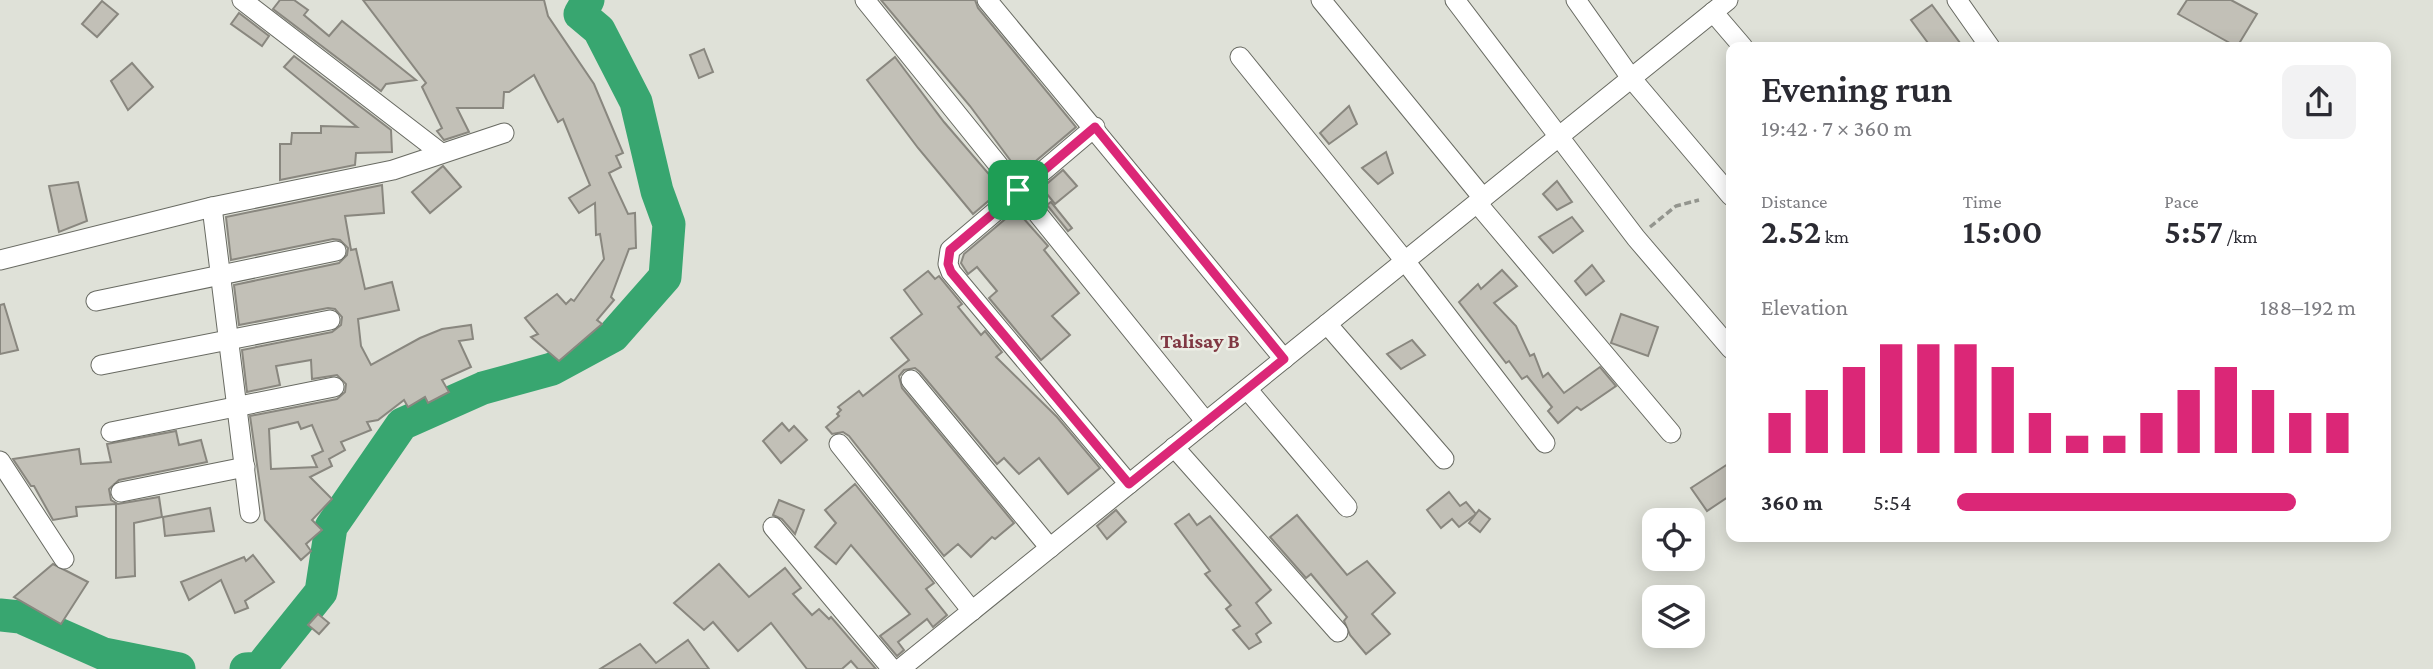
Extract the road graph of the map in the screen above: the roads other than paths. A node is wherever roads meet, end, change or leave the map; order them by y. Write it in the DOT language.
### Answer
graph roads {
  1 [pos="242,0"];
  2 [pos="864,0"];
  3 [pos="987,0"];
  4 [pos="1321,0"];
  5 [pos="1455,0"];
  6 [pos="1576,0"];
  7 [pos="1957,0"];
  8 [pos="1721,6"];
  9 [pos="1740,42"];
  10 [pos="1986,42"];
  11 [pos="1240,57"];
  12 [pos="1631,78"];
  13 [pos="1095,127"];
  14 [pos="504,133"];
  15 [pos="1558,138"];
  16 [pos="442,153"];
  17 [pos="1018,190"];
  18 [pos="1726,190"];
  19 [pos="1480,200"];
  20 [pos="212,207"];
  21 [pos="335,251"];
  22 [pos="0,260"];
  23 [pos="1405,261"];
  24 [pos="220,275"];
  25 [pos="96,301"];
  26 [pos="330,320"];
  27 [pos="1328,324"];
  28 [pos="229,339"];
  29 [pos="1726,342"];
  30 [pos="1284,359"];
  31 [pos="101,365"];
  32 [pos="911,380"];
  33 [pos="334,387"];
  34 [pos="1247,389"];
  35 [pos="237,405"];
  36 [pos="1206,422"];
  37 [pos="111,432"];
  38 [pos="1671,433"];
  39 [pos="1545,443"];
  40 [pos="839,444"];
  41 [pos="1174,447"];
  42 [pos="1444,459"];
  43 [pos="0,461"];
  44 [pos="244,467"];
  45 [pos="1129,484"];
  46 [pos="121,492"];
  47 [pos="1347,507"];
  48 [pos="250,513"];
  49 [pos="773,527"];
  50 [pos="1050,548"];
  51 [pos="64,559"];
  52 [pos="972,611"];
  53 [pos="1338,632"];
  54 [pos="892,669"];
  55 [pos="900,669"];
  1 -- 16 [label="street"];
  2 -- 17 [label="street"];
  3 -- 13 [label="street"];
  4 -- 19 [label="street"];
  5 -- 15 [label="street"];
  6 -- 12 [label="street"];
  7 -- 10 [label="street"];
  8 -- 9 [label="street"];
  8 -- 12 [label="street"];
  11 -- 23 [label="street"];
  12 -- 15 [label="street"];
  12 -- 18 [label="street"];
  13 -- 17 [label="street"];
  13 -- 30 [label="street"];
  14 -- 16 [label="street"];
  15 -- 19 [label="street"];
  15 -- 29 [label="street"];
  16 -- 20 [label="street"];
  17 -- 36 [label="street"];
  17 -- 45 [label="street"];
  19 -- 23 [label="street"];
  19 -- 38 [label="street"];
  20 -- 22 [label="street"];
  20 -- 24 [label="street"];
  21 -- 24 [label="street"];
  23 -- 27 [label="street"];
  23 -- 39 [label="street"];
  24 -- 25 [label="street"];
  24 -- 28 [label="street"];
  26 -- 28 [label="street"];
  27 -- 30 [label="street"];
  27 -- 42 [label="street"];
  28 -- 31 [label="street"];
  28 -- 35 [label="street"];
  30 -- 34 [label="street"];
  32 -- 50 [label="street"];
  33 -- 35 [label="street"];
  34 -- 36 [label="street"];
  34 -- 47 [label="street"];
  35 -- 37 [label="street"];
  35 -- 44 [label="street"];
  36 -- 41 [label="street"];
  40 -- 52 [label="street"];
  41 -- 45 [label="street"];
  41 -- 53 [label="street"];
  43 -- 51 [label="street"];
  44 -- 46 [label="street"];
  44 -- 48 [label="street"];
  45 -- 50 [label="street"];
  49 -- 54 [label="street"];
  50 -- 52 [label="street"];
  52 -- 55 [label="street"];
}
